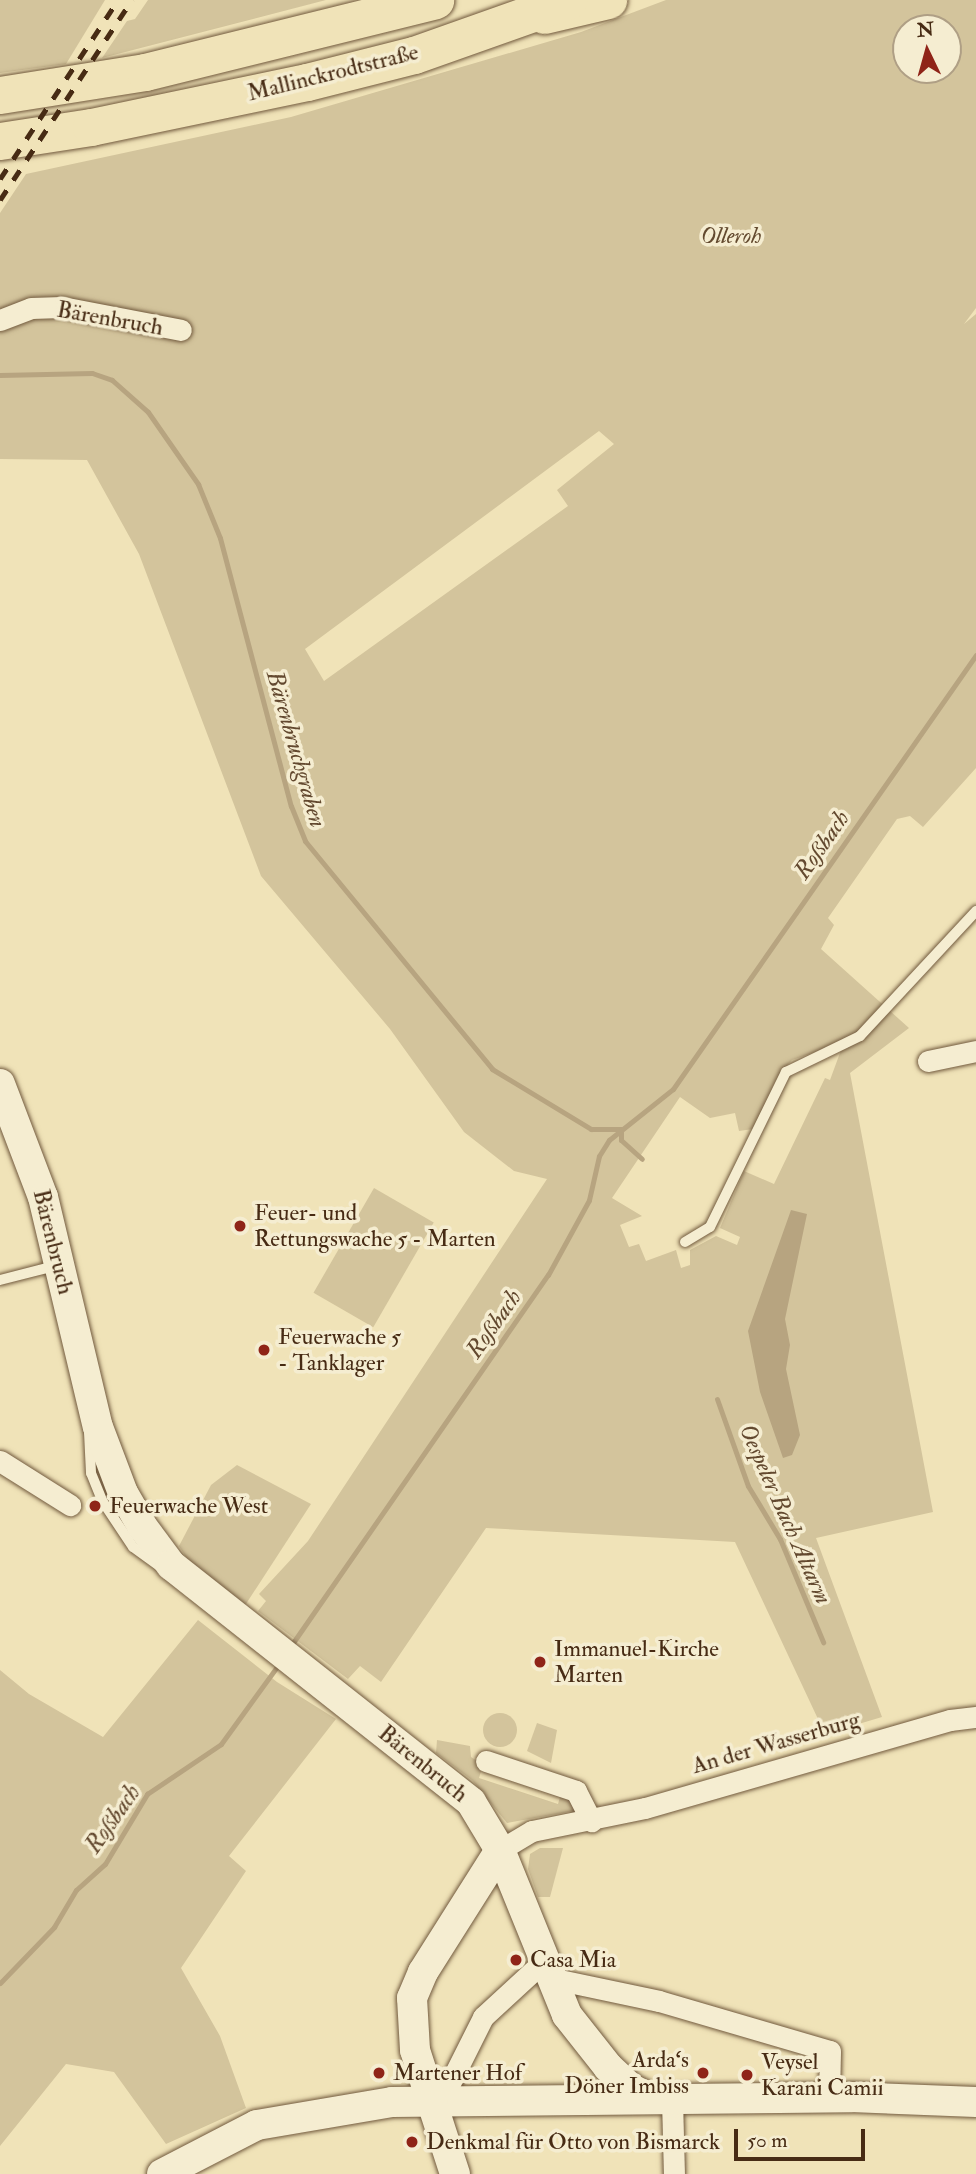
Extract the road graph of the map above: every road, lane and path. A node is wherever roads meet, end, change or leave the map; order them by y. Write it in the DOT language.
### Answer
graph roads {
  1 [pos="569,0"];
  2 [pos="608,0"];
  3 [pos="421,3"];
  4 [pos="516,21"];
  5 [pos="0,95"];
  6 [pos="91,127"];
  7 [pos="0,141"];
  8 [pos="0,161"];
  9 [pos="0,320"];
  10 [pos="181,330"];
  11 [pos="976,911"];
  12 [pos="976,1051"];
  13 [pos="928,1061"];
  14 [pos="0,1084"];
  15 [pos="7,1117"];
  16 [pos="685,1241"];
  17 [pos="60,1265"];
  18 [pos="0,1280"];
  19 [pos="0,1461"];
  20 [pos="70,1505"];
  21 [pos="976,1717"];
  22 [pos="485,1760"];
  23 [pos="591,1821"];
  24 [pos="500,1850"];
  25 [pos="547,1969"];
  26 [pos="587,2045"];
  27 [pos="593,2098"];
  28 [pos="661,2098"];
  29 [pos="830,2098"];
  30 [pos="430,2102"];
  31 [pos="976,2102"];
  32 [pos="162,2174"];
  33 [pos="455,2174"];
  34 [pos="674,2174"];
  1 -- 4 [label="highway, Mallinckrodtstraße"];
  2 -- 4 [label="highway"];
  3 -- 5 [label="highway, Mallinckrodtstraße"];
  4 -- 6 [label="highway, Mallinckrodtstraße"];
  6 -- 7 [label="highway"];
  6 -- 8 [label="highway"];
  9 -- 10 [label="street, Bärenbruch"];
  11 -- 16 [label="lane"];
  12 -- 13 [label="street"];
  14 -- 15 [label="main road, Bärenbruch"];
  15 -- 17 [label="main road, Bärenbruch"];
  17 -- 18 [label="lane"];
  17 -- 24 [label="main road, Bärenbruch"];
  19 -- 20 [label="street"];
  21 -- 23 [label="street, An der Wasserburg"];
  22 -- 23 [label="street"];
  23 -- 24 [label="street, An der Wasserburg"];
  24 -- 25 [label="main road, Bärenbruch"];
  24 -- 30 [label="main road"];
  25 -- 26 [label="main road, Bärenbruch"];
  25 -- 29 [label="street"];
  25 -- 30 [label="street"];
  26 -- 27 [label="main road, Bärenbruch"];
  26 -- 28 [label="main road, Bärenbruch"];
  27 -- 28 [label="main road"];
  27 -- 30 [label="main road"];
  28 -- 29 [label="main road"];
  28 -- 34 [label="street"];
  29 -- 31 [label="main road"];
  30 -- 32 [label="main road"];
  30 -- 33 [label="main road"];
}
